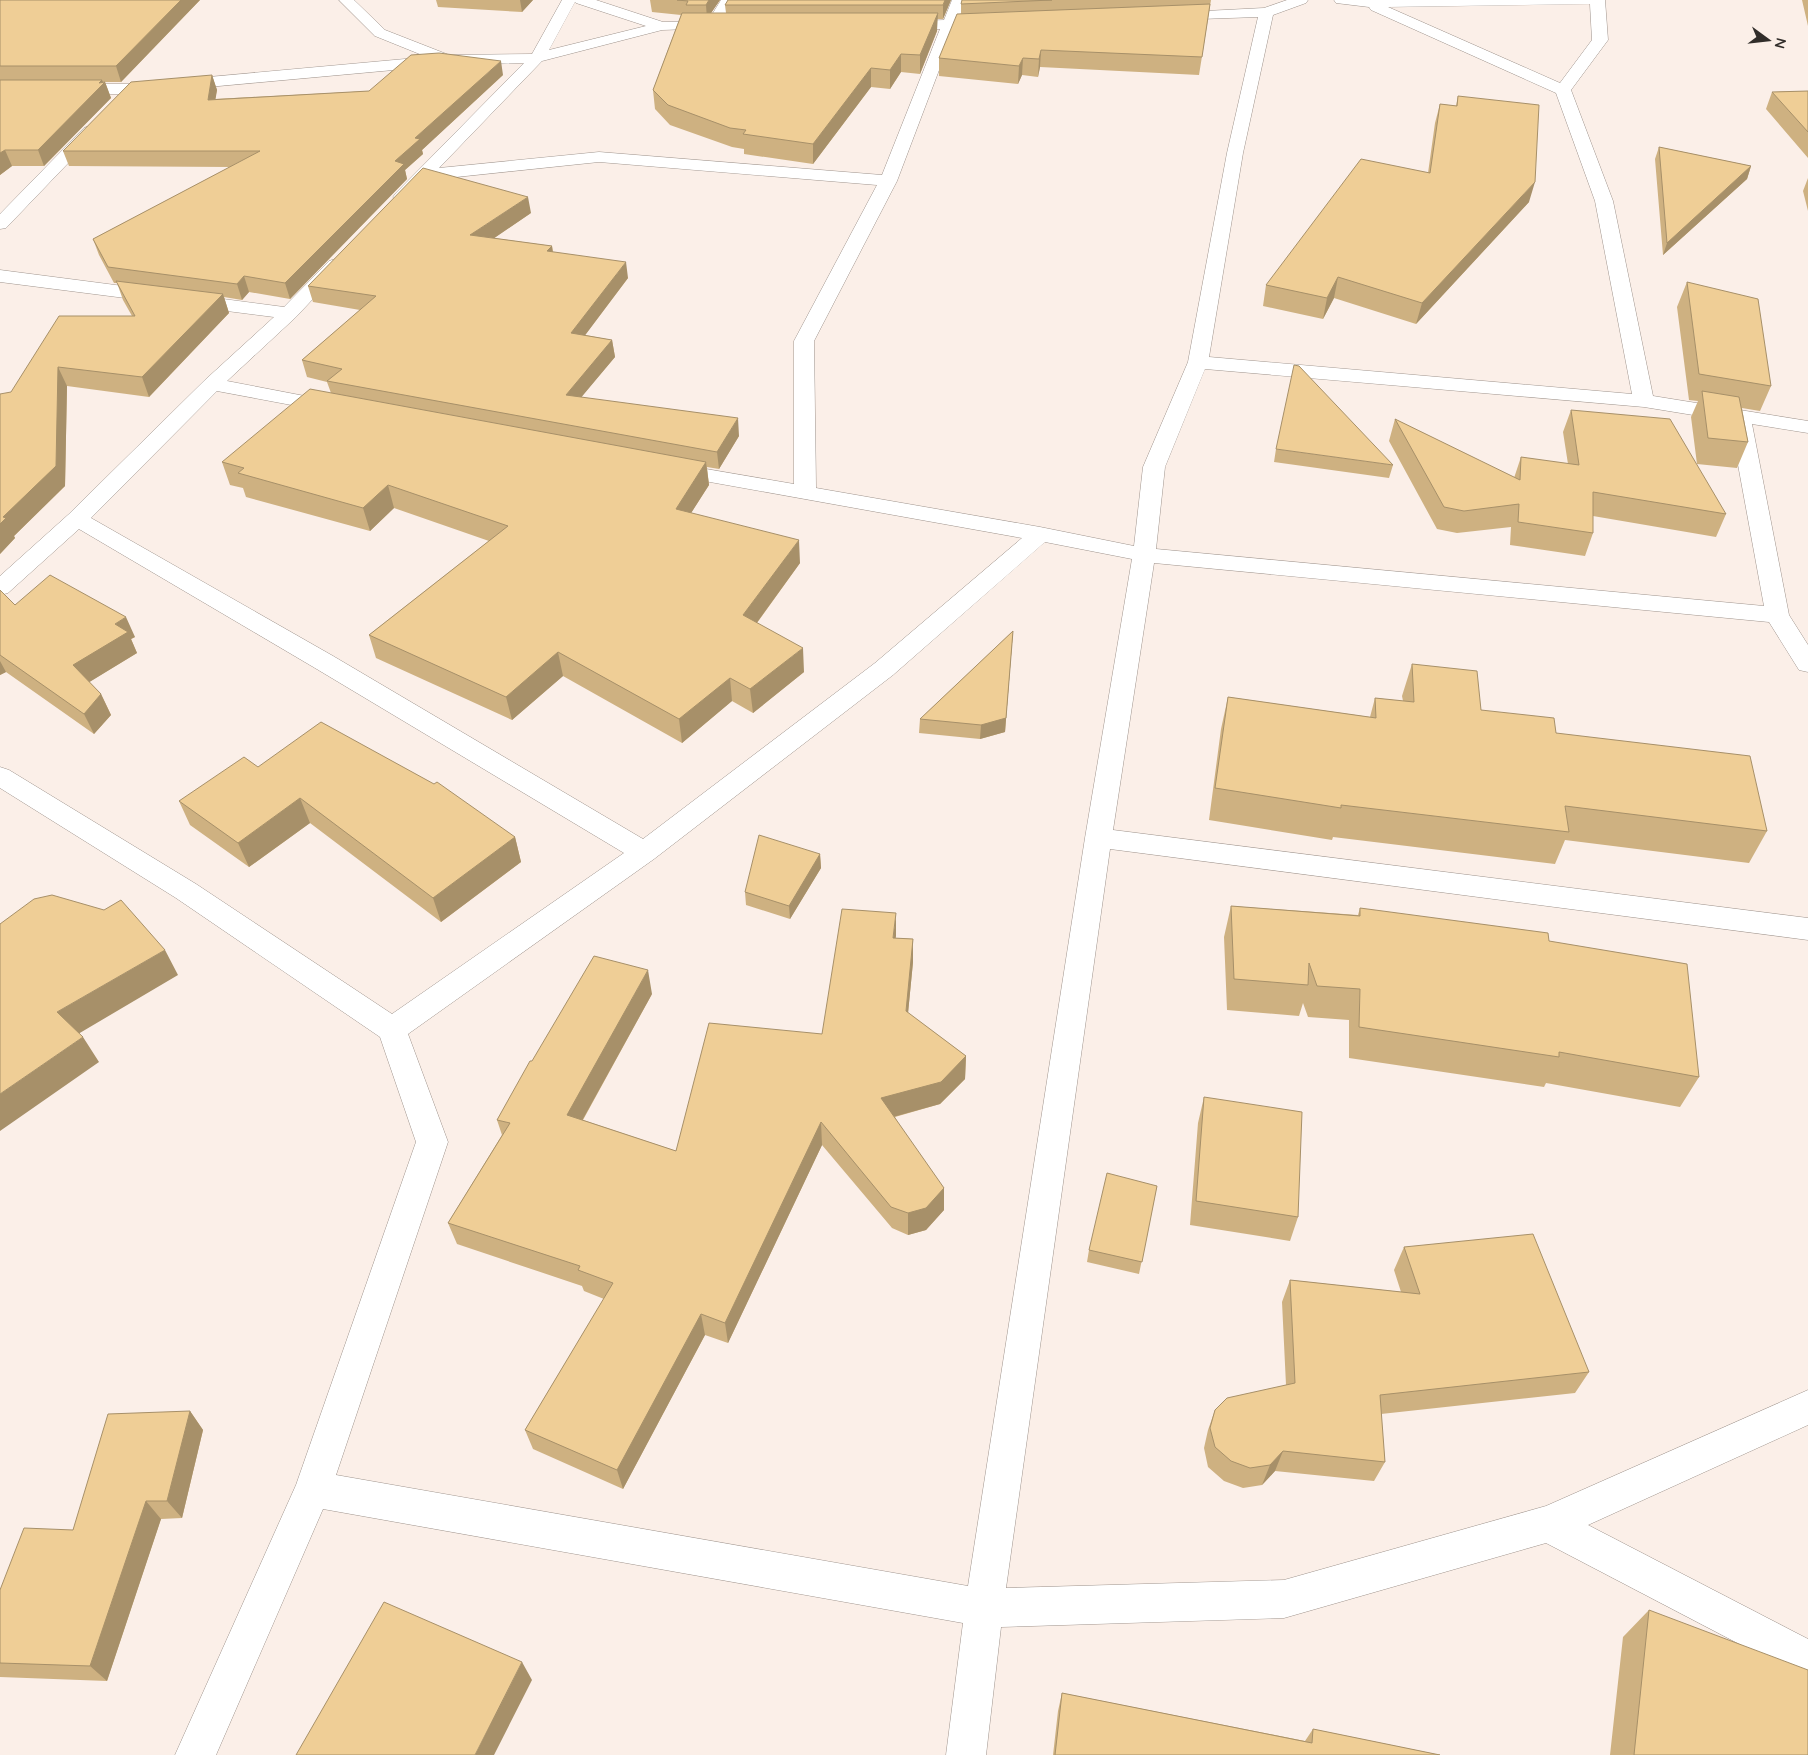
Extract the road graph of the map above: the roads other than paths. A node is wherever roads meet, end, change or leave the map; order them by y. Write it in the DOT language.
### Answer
graph roads {
  1 [pos="346,0"];
  2 [pos="569,0"];
  3 [pos="580,0"];
  4 [pos="728,0"];
  5 [pos="959,0"];
  6 [pos="1300,0"];
  7 [pos="1341,0"];
  8 [pos="1597,0"];
  9 [pos="1368,3"];
  10 [pos="1266,12"];
  11 [pos="1157,16"];
  12 [pos="1009,22"];
  13 [pos="950,24"];
  14 [pos="713,25"];
  15 [pos="732,25"];
  16 [pos="890,25"];
  17 [pos="662,26"];
  18 [pos="537,58"];
  19 [pos="448,60"];
  20 [pos="0,89"];
  21 [pos="132,89"];
  22 [pos="1563,90"];
  23 [pos="118,103"];
  24 [pos="104,118"];
  25 [pos="423,175"];
  26 [pos="888,181"];
  27 [pos="390,209"];
  28 [pos="0,224"];
  29 [pos="349,251"];
  30 [pos="0,276"];
  31 [pos="289,313"];
  32 [pos="1198,362"];
  33 [pos="212,384"];
  34 [pos="1644,401"];
  35 [pos="358,411"];
  36 [pos="1740,418"];
  37 [pos="1808,427"];
  38 [pos="649,465"];
  39 [pos="805,494"];
  40 [pos="78,519"];
  41 [pos="1040,534"];
  42 [pos="1144,555"];
  43 [pos="0,588"];
  44 [pos="1777,615"];
  45 [pos="1808,664"];
  46 [pos="0,776"];
  47 [pos="1098,838"];
  48 [pos="644,852"];
  49 [pos="1808,929"];
  50 [pos="392,1030"];
  51 [pos="1808,1407"];
  52 [pos="313,1489"];
  53 [pos="1548,1524"];
  54 [pos="984,1608"];
  55 [pos="1808,1660"];
  56 [pos="195,1755"];
  57 [pos="966,1755"];
  1 -- 19 [label="street"];
  2 -- 18 [label="street"];
  3 -- 17 [label="street"];
  4 -- 14 [label="street"];
  5 -- 13 [label="street"];
  6 -- 10 [label="street"];
  7 -- 9 [label="street"];
  8 -- 9 [label="street"];
  8 -- 22 [label="street"];
  9 -- 22 [label="street"];
  10 -- 11 [label="street"];
  10 -- 32 [label="street"];
  12 -- 13 [label="street"];
  13 -- 16 [label="street"];
  13 -- 26 [label="street"];
  14 -- 15 [label="street"];
  14 -- 17 [label="street"];
  17 -- 18 [label="street"];
  18 -- 19 [label="street"];
  18 -- 25 [label="street"];
  19 -- 21 [label="street"];
  20 -- 21 [label="street"];
  21 -- 23 [label="street"];
  22 -- 34 [label="street"];
  24 -- 28 [label="street"];
  25 -- 26 [label="street"];
  25 -- 27 [label="street"];
  26 -- 39 [label="street"];
  29 -- 31 [label="street"];
  30 -- 31 [label="street"];
  31 -- 33 [label="street"];
  32 -- 34 [label="street"];
  32 -- 42 [label="street"];
  33 -- 35 [label="street"];
  33 -- 40 [label="street"];
  34 -- 36 [label="street"];
  36 -- 37 [label="street"];
  36 -- 44 [label="street"];
  38 -- 39 [label="street"];
  39 -- 41 [label="street"];
  40 -- 43 [label="street"];
  40 -- 48 [label="street"];
  41 -- 42 [label="street"];
  41 -- 48 [label="street"];
  42 -- 44 [label="street"];
  42 -- 47 [label="street"];
  44 -- 45 [label="street"];
  46 -- 50 [label="street"];
  47 -- 49 [label="street"];
  47 -- 54 [label="street"];
  48 -- 50 [label="street"];
  50 -- 52 [label="street"];
  51 -- 53 [label="street"];
  52 -- 54 [label="street"];
  52 -- 56 [label="street"];
  53 -- 54 [label="street"];
  53 -- 55 [label="street"];
  54 -- 57 [label="street"];
}
